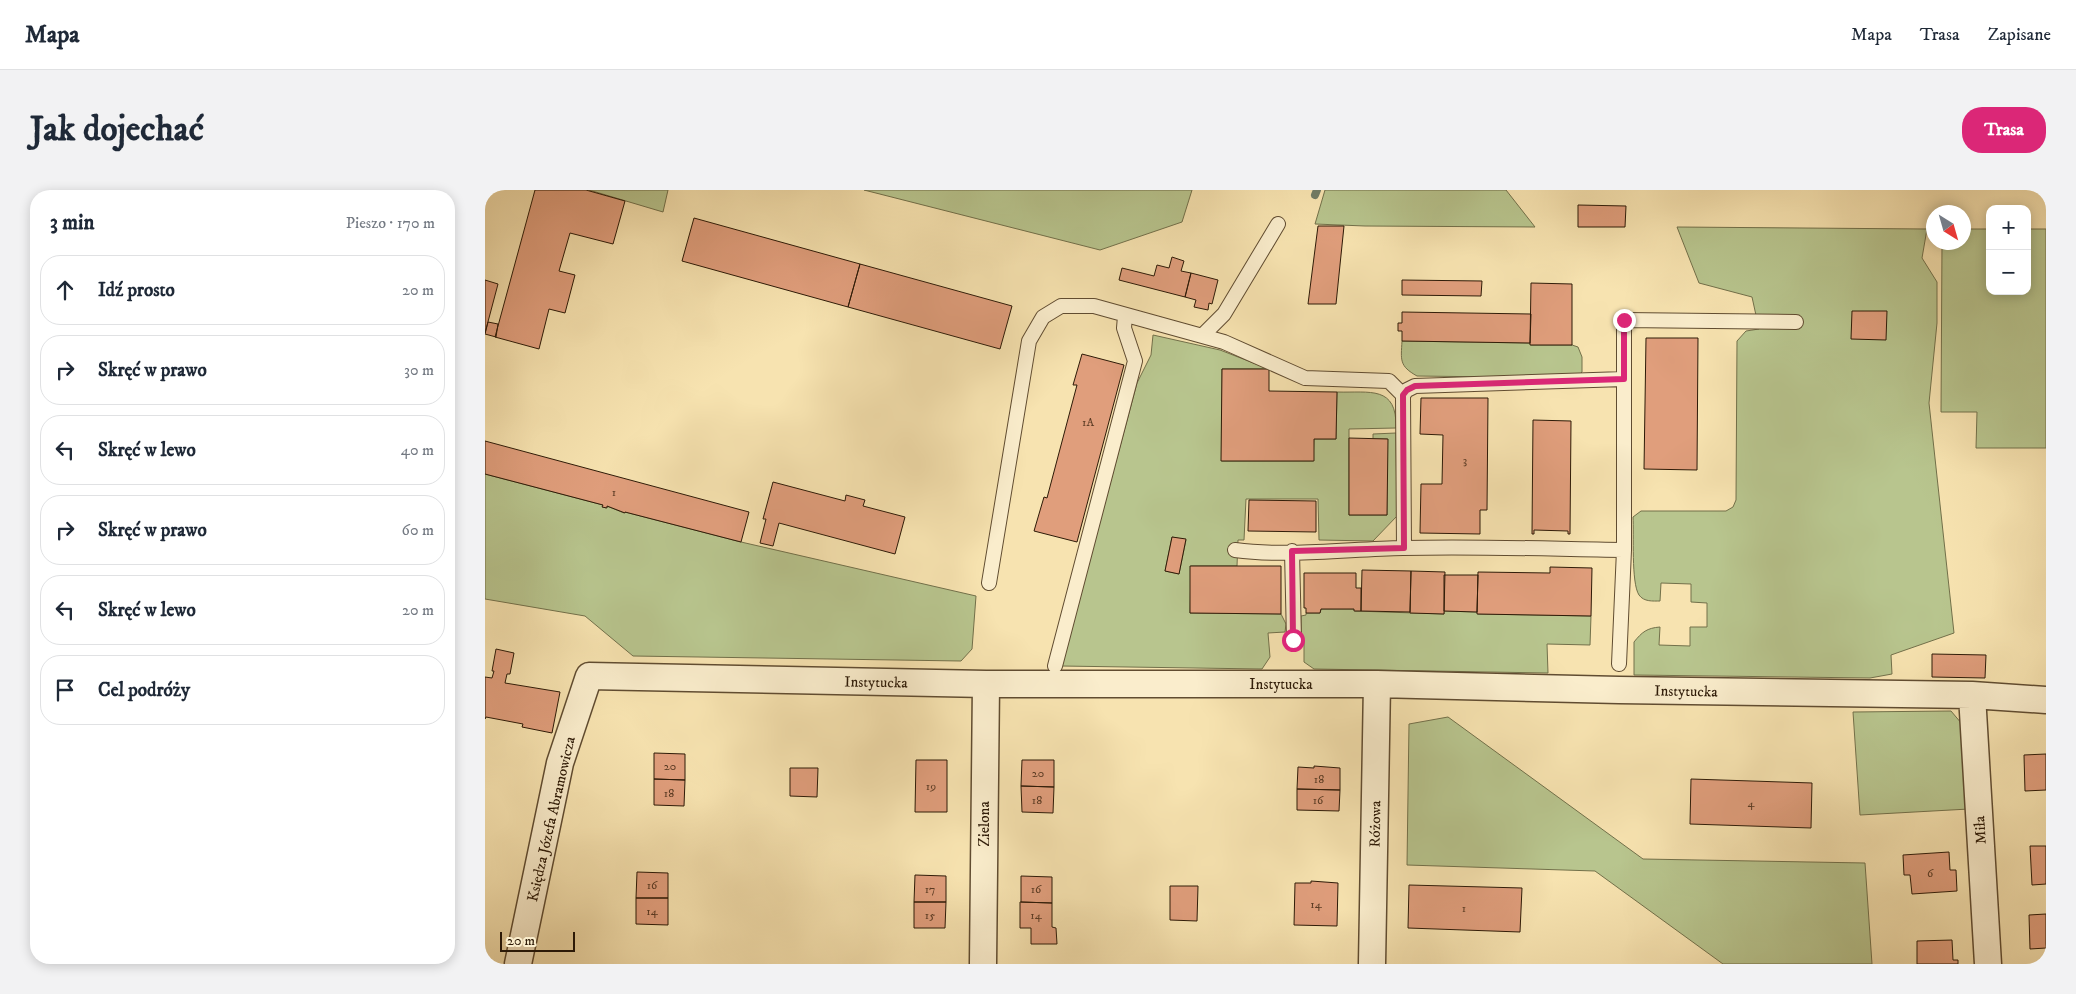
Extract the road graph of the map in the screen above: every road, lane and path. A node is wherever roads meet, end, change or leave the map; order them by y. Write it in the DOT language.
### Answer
graph roads {
  1 [pos="1278,224"];
  2 [pos="1125,316"];
  3 [pos="1795,322"];
  4 [pos="1202,336"];
  5 [pos="1624,379"];
  6 [pos="1403,395"];
  7 [pos="1404,548"];
  8 [pos="1235,550"];
  9 [pos="1624,550"];
  10 [pos="1292,551"];
  11 [pos="989,583"];
  12 [pos="1293,640"];
  13 [pos="1619,664"];
  14 [pos="1055,666"];
  15 [pos="589,676"];
  16 [pos="986,684"];
  17 [pos="1377,684"];
  18 [pos="1972,695"];
  19 [pos="2046,700"];
  20 [pos="518,964"];
  21 [pos="983,964"];
  22 [pos="1372,964"];
  23 [pos="1989,964"];
  1 -- 4 [label="lane"];
  2 -- 4 [label="lane"];
  2 -- 11 [label="lane"];
  2 -- 14 [label="lane"];
  3 -- 5 [label="lane"];
  4 -- 6 [label="lane"];
  5 -- 6 [label="lane"];
  5 -- 9 [label="lane"];
  6 -- 7 [label="lane"];
  7 -- 9 [label="lane"];
  7 -- 10 [label="lane"];
  8 -- 10 [label="lane"];
  9 -- 13 [label="lane"];
  10 -- 12 [label="lane"];
  15 -- 16 [label="street, Instytucka"];
  15 -- 20 [label="street, Księdza Józefa Abramowicza"];
  16 -- 17 [label="street, Instytucka"];
  16 -- 21 [label="street, Zielona"];
  17 -- 18 [label="street, Instytucka"];
  17 -- 22 [label="street, Różowa"];
  18 -- 19 [label="street, Instytucka"];
  18 -- 23 [label="street, Miła"];
}
